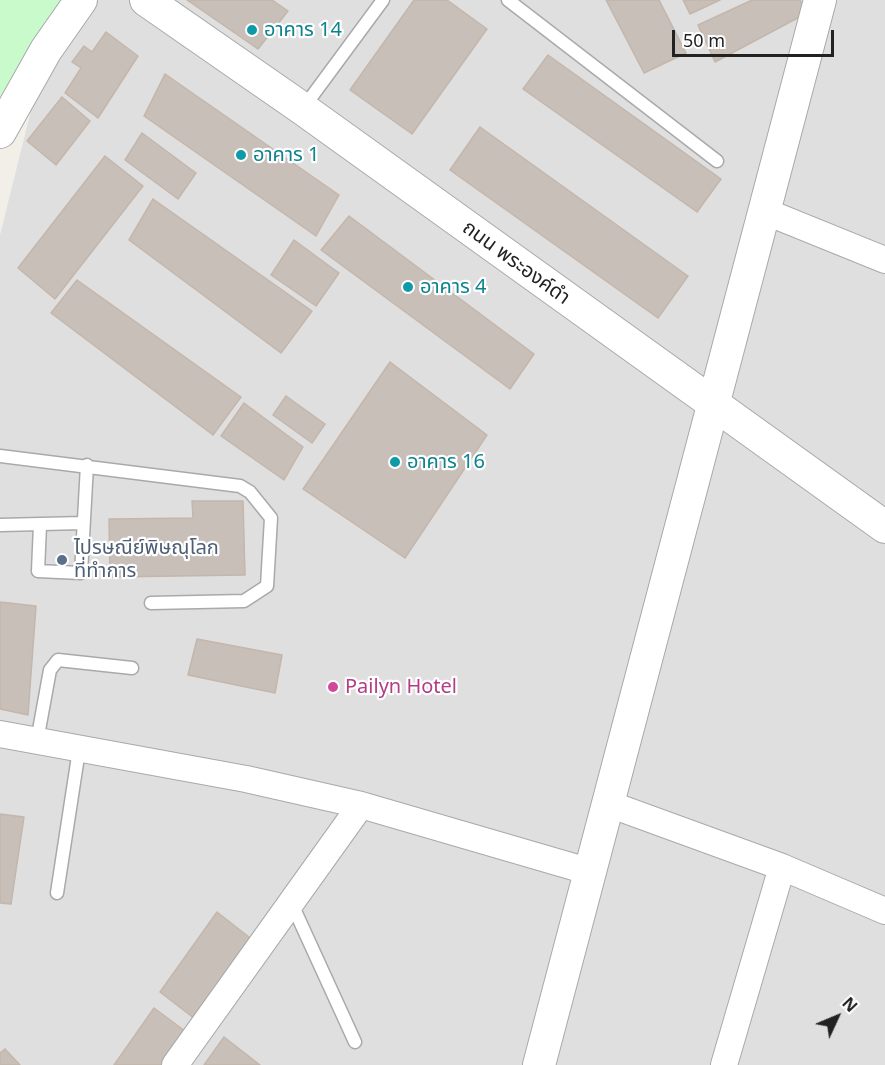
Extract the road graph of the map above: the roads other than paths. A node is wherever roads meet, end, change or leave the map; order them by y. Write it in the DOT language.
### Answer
graph roads {
  1 [pos="81,0"];
  2 [pos="146,0"];
  3 [pos="383,0"];
  4 [pos="508,0"];
  5 [pos="820,0"];
  6 [pos="303,109"];
  7 [pos="0,132"];
  8 [pos="717,161"];
  9 [pos="765,211"];
  10 [pos="885,260"];
  11 [pos="714,405"];
  12 [pos="0,456"];
  13 [pos="87,465"];
  14 [pos="82,523"];
  15 [pos="0,525"];
  16 [pos="40,525"];
  17 [pos="885,527"];
  18 [pos="152,603"];
  19 [pos="132,668"];
  20 [pos="0,734"];
  21 [pos="37,741"];
  22 [pos="79,750"];
  23 [pos="609,804"];
  24 [pos="361,805"];
  25 [pos="783,867"];
  26 [pos="591,872"];
  27 [pos="57,893"];
  28 [pos="291,902"];
  29 [pos="885,911"];
  30 [pos="355,1042"];
  31 [pos="175,1065"];
  32 [pos="539,1065"];
  33 [pos="724,1065"];
  1 -- 7 [label="street"];
  2 -- 6 [label="street, ถนน พระองค์ดำ"];
  3 -- 6 [label="lane"];
  4 -- 8 [label="lane"];
  5 -- 9 [label="street"];
  6 -- 11 [label="street, ถนน พระองค์ดำ"];
  9 -- 10 [label="street"];
  9 -- 11 [label="street"];
  11 -- 17 [label="street, ถนน พระองค์ดำ"];
  11 -- 23 [label="street"];
  12 -- 13 [label="lane"];
  13 -- 14 [label="lane"];
  13 -- 18 [label="lane"];
  14 -- 16 [label="lane"];
  14 -- 16 [label="lane"];
  15 -- 16 [label="lane"];
  19 -- 21 [label="lane"];
  20 -- 21 [label="street"];
  21 -- 22 [label="street"];
  22 -- 24 [label="street"];
  22 -- 27 [label="lane"];
  23 -- 25 [label="street"];
  23 -- 26 [label="street"];
  24 -- 26 [label="street"];
  24 -- 28 [label="street"];
  25 -- 29 [label="street"];
  25 -- 33 [label="street"];
  26 -- 32 [label="street"];
  28 -- 30 [label="lane"];
  28 -- 31 [label="street"];
}
